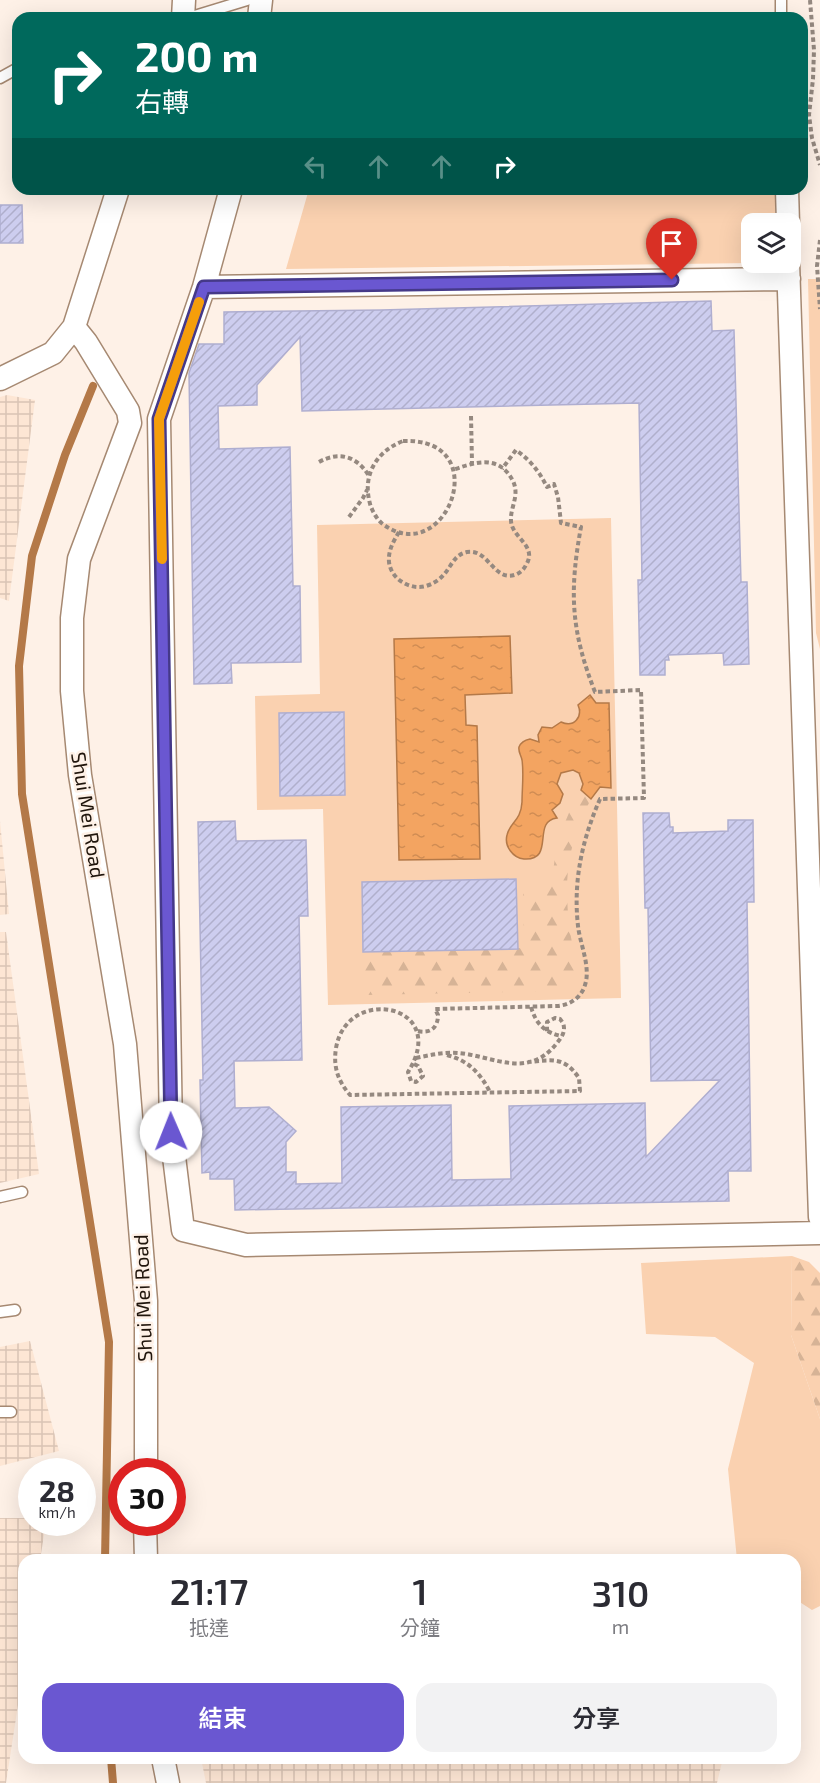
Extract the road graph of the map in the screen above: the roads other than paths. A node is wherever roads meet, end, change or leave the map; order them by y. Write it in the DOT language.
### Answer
graph roads {
  1 [pos="247,0"];
  2 [pos="208,12"];
  3 [pos="116,195"];
  4 [pos="229,195"];
  5 [pos="787,195"];
  6 [pos="788,213"];
  7 [pos="741,272"];
  8 [pos="789,273"];
  9 [pos="204,287"];
  10 [pos="80,335"];
  11 [pos="0,379"];
  12 [pos="22,1192"];
  13 [pos="0,1197"];
  14 [pos="820,1217"];
  15 [pos="820,1233"];
  16 [pos="15,1310"];
  17 [pos="0,1312"];
  18 [pos="146,1458"];
  19 [pos="145,1536"];
  20 [pos="146,1554"];
  21 [pos="164,1764"];
  22 [pos="168,1783"];
  1 -- 2 [label="lane"];
  3 -- 10 [label="street"];
  4 -- 9 [label="street"];
  5 -- 6 [label="street"];
  7 -- 9 [label="street"];
  8 -- 14 [label="street"];
  9 -- 15 [label="street"];
  10 -- 11 [label="street"];
  10 -- 18 [label="street, Shui Mei Road"];
  12 -- 13 [label="lane"];
  16 -- 17 [label="lane"];
  19 -- 20 [label="street"];
  21 -- 22 [label="street"];
}
